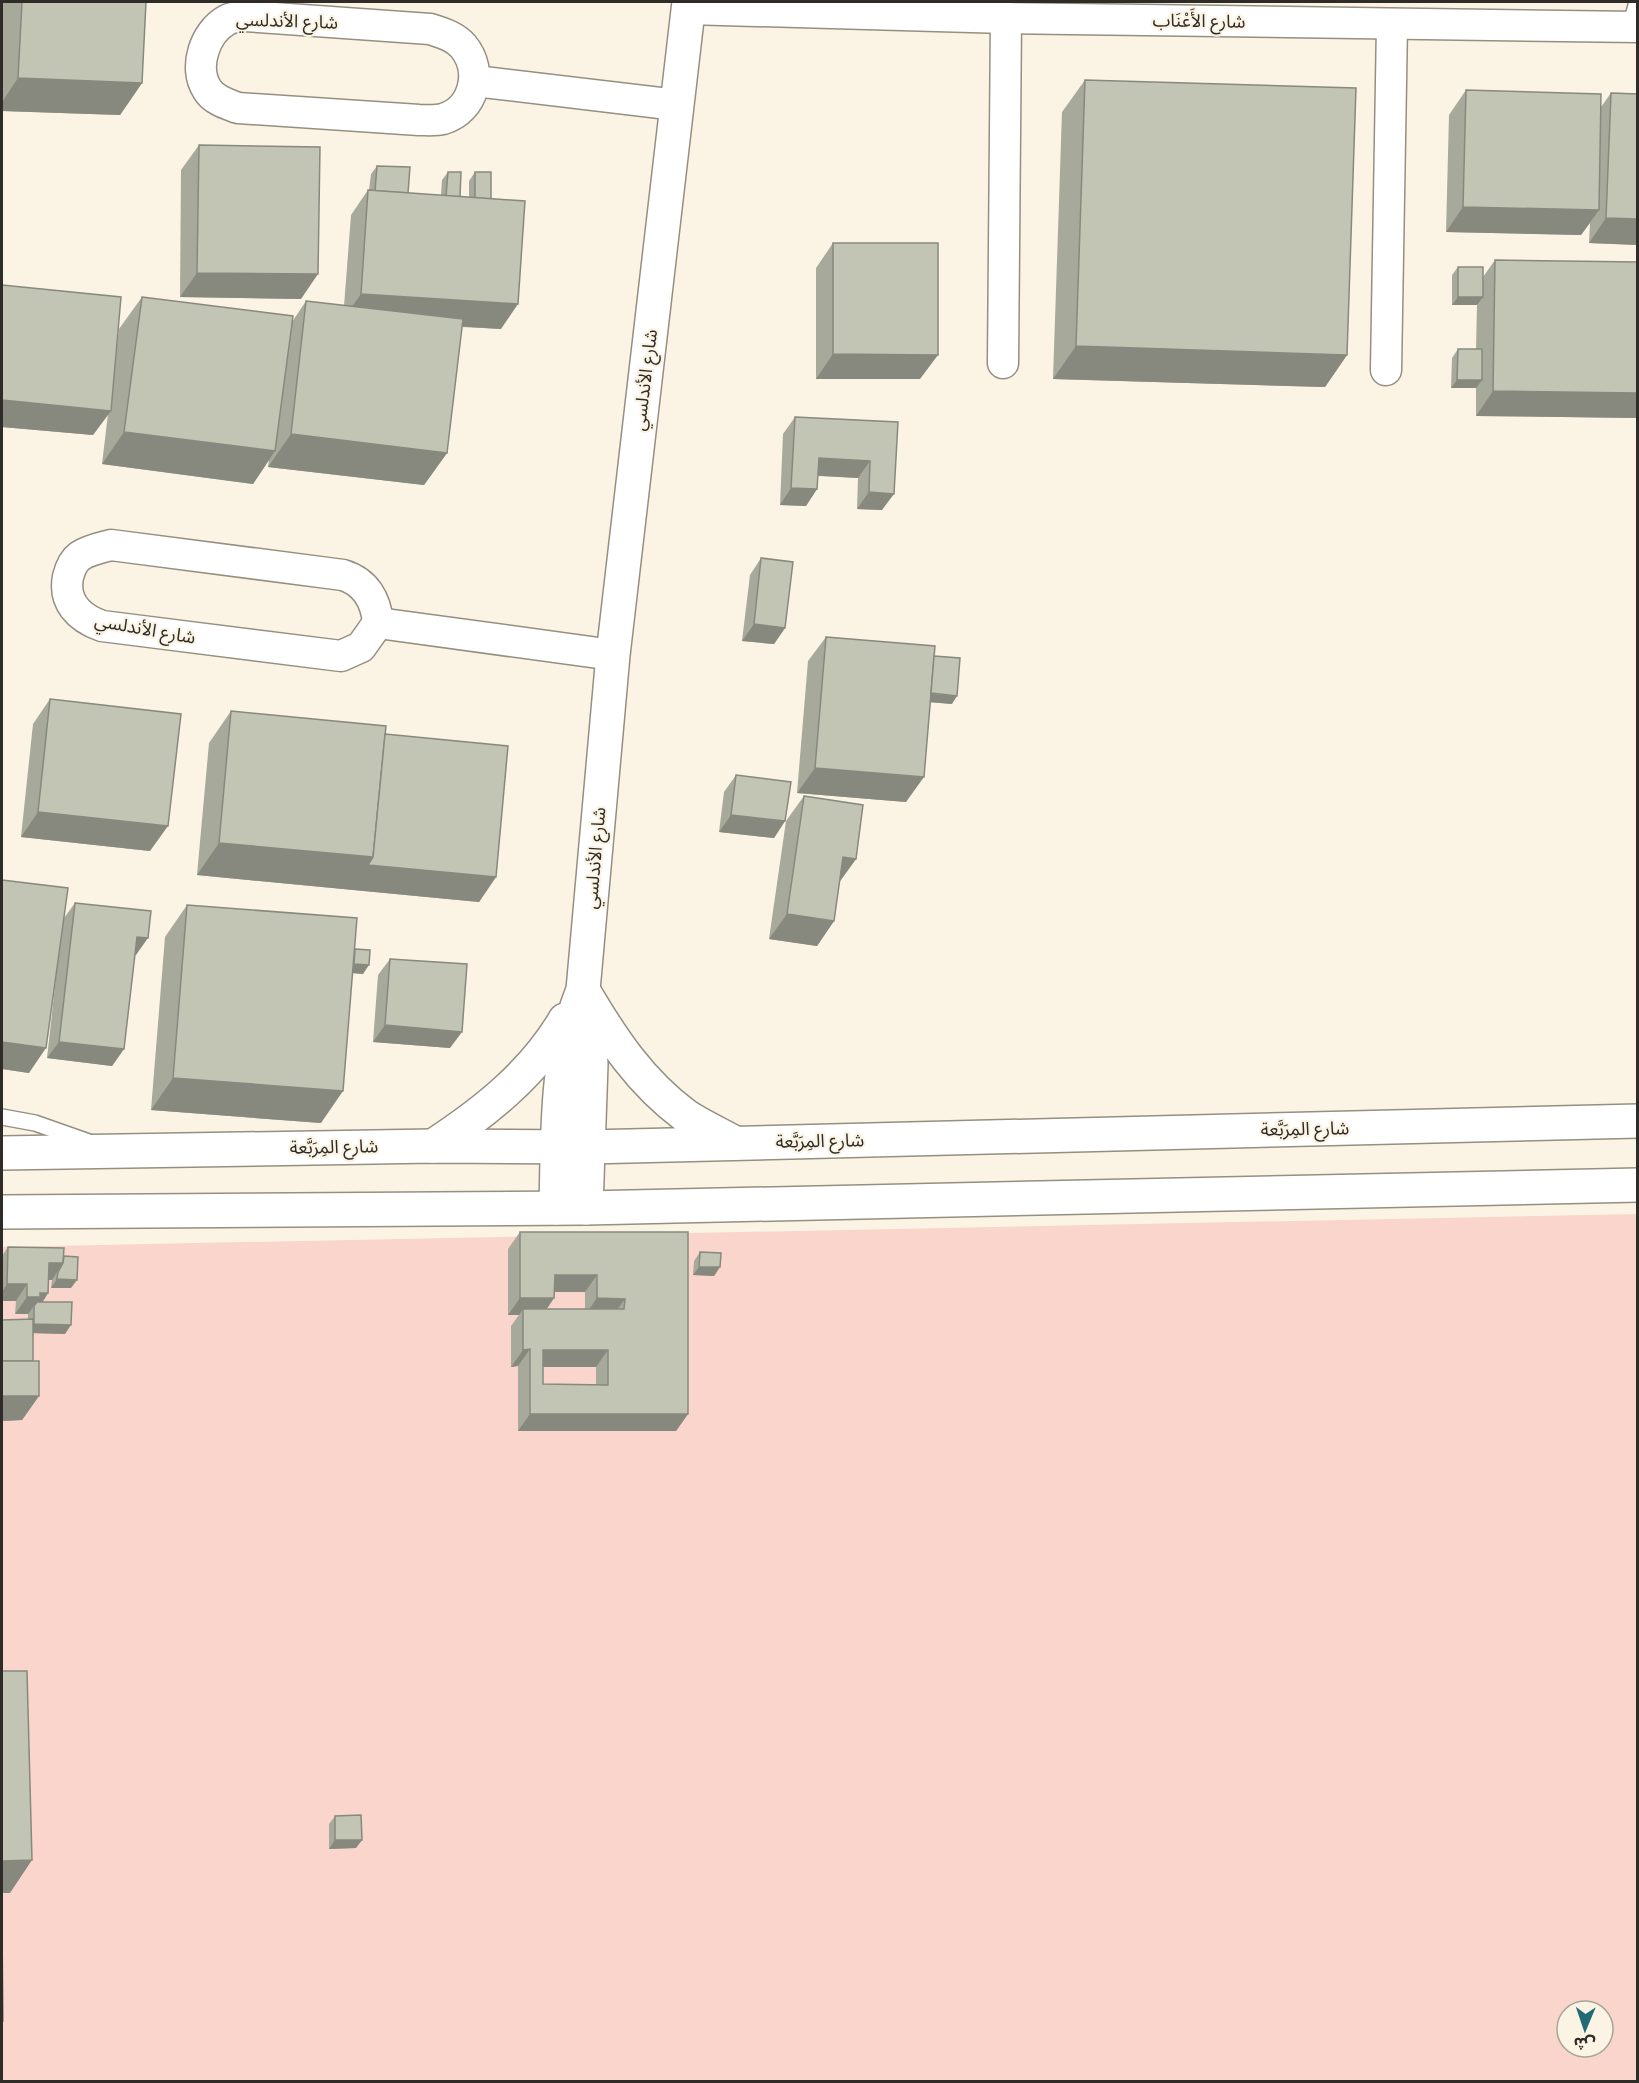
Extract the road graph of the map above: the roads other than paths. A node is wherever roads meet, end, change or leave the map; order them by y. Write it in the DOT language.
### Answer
graph roads {
  1 [pos="688,5"];
  2 [pos="1344,13"];
  3 [pos="1006,18"];
  4 [pos="1635,18"];
  5 [pos="1392,24"];
  6 [pos="475,81"];
  7 [pos="677,105"];
  8 [pos="1003,363"];
  9 [pos="1386,370"];
  10 [pos="378,623"];
  11 [pos="613,655"];
  12 [pos="583,990"];
  13 [pos="2,1117"];
  14 [pos="1638,1121"];
  15 [pos="735,1143"];
  16 [pos="433,1146"];
  17 [pos="573,1146"];
  18 [pos="111,1151"];
  19 [pos="2,1153"];
  20 [pos="1638,1185"];
  21 [pos="571,1208"];
  22 [pos="2,1212"];
  1 -- 3 [label="street, شارع الأَعْنَاب"];
  1 -- 7 [label="street, شارع الأندلسي"];
  2 -- 3 [label="street, شارع الأَعْنَاب"];
  2 -- 5 [label="street, شارع الأَعْنَاب"];
  3 -- 8 [label="street"];
  4 -- 5 [label="street, شارع الأَعْنَاب"];
  5 -- 9 [label="street"];
  6 -- 6 [label="street, شارع الأندلسي"];
  6 -- 7 [label="street"];
  7 -- 11 [label="street, شارع الأندلسي"];
  10 -- 10 [label="street, شارع الأندلسي"];
  10 -- 11 [label="street"];
  11 -- 12 [label="street, شارع الأندلسي"];
  12 -- 15 [label="street"];
  12 -- 16 [label="street"];
  12 -- 17 [label="street, شارع الأندلسي"];
  13 -- 18 [label="lane"];
  14 -- 15 [label="street, شارع المِرَبَّعة"];
  15 -- 17 [label="street, شارع المِرَبَّعة"];
  16 -- 17 [label="street, شارع المِرَبَّعة"];
  16 -- 18 [label="street, شارع المِرَبَّعة"];
  17 -- 21 [label="street, شارع الأندلسي"];
  18 -- 19 [label="street, شارع المِرَبَّعة"];
  20 -- 21 [label="street"];
  21 -- 22 [label="street"];
}
